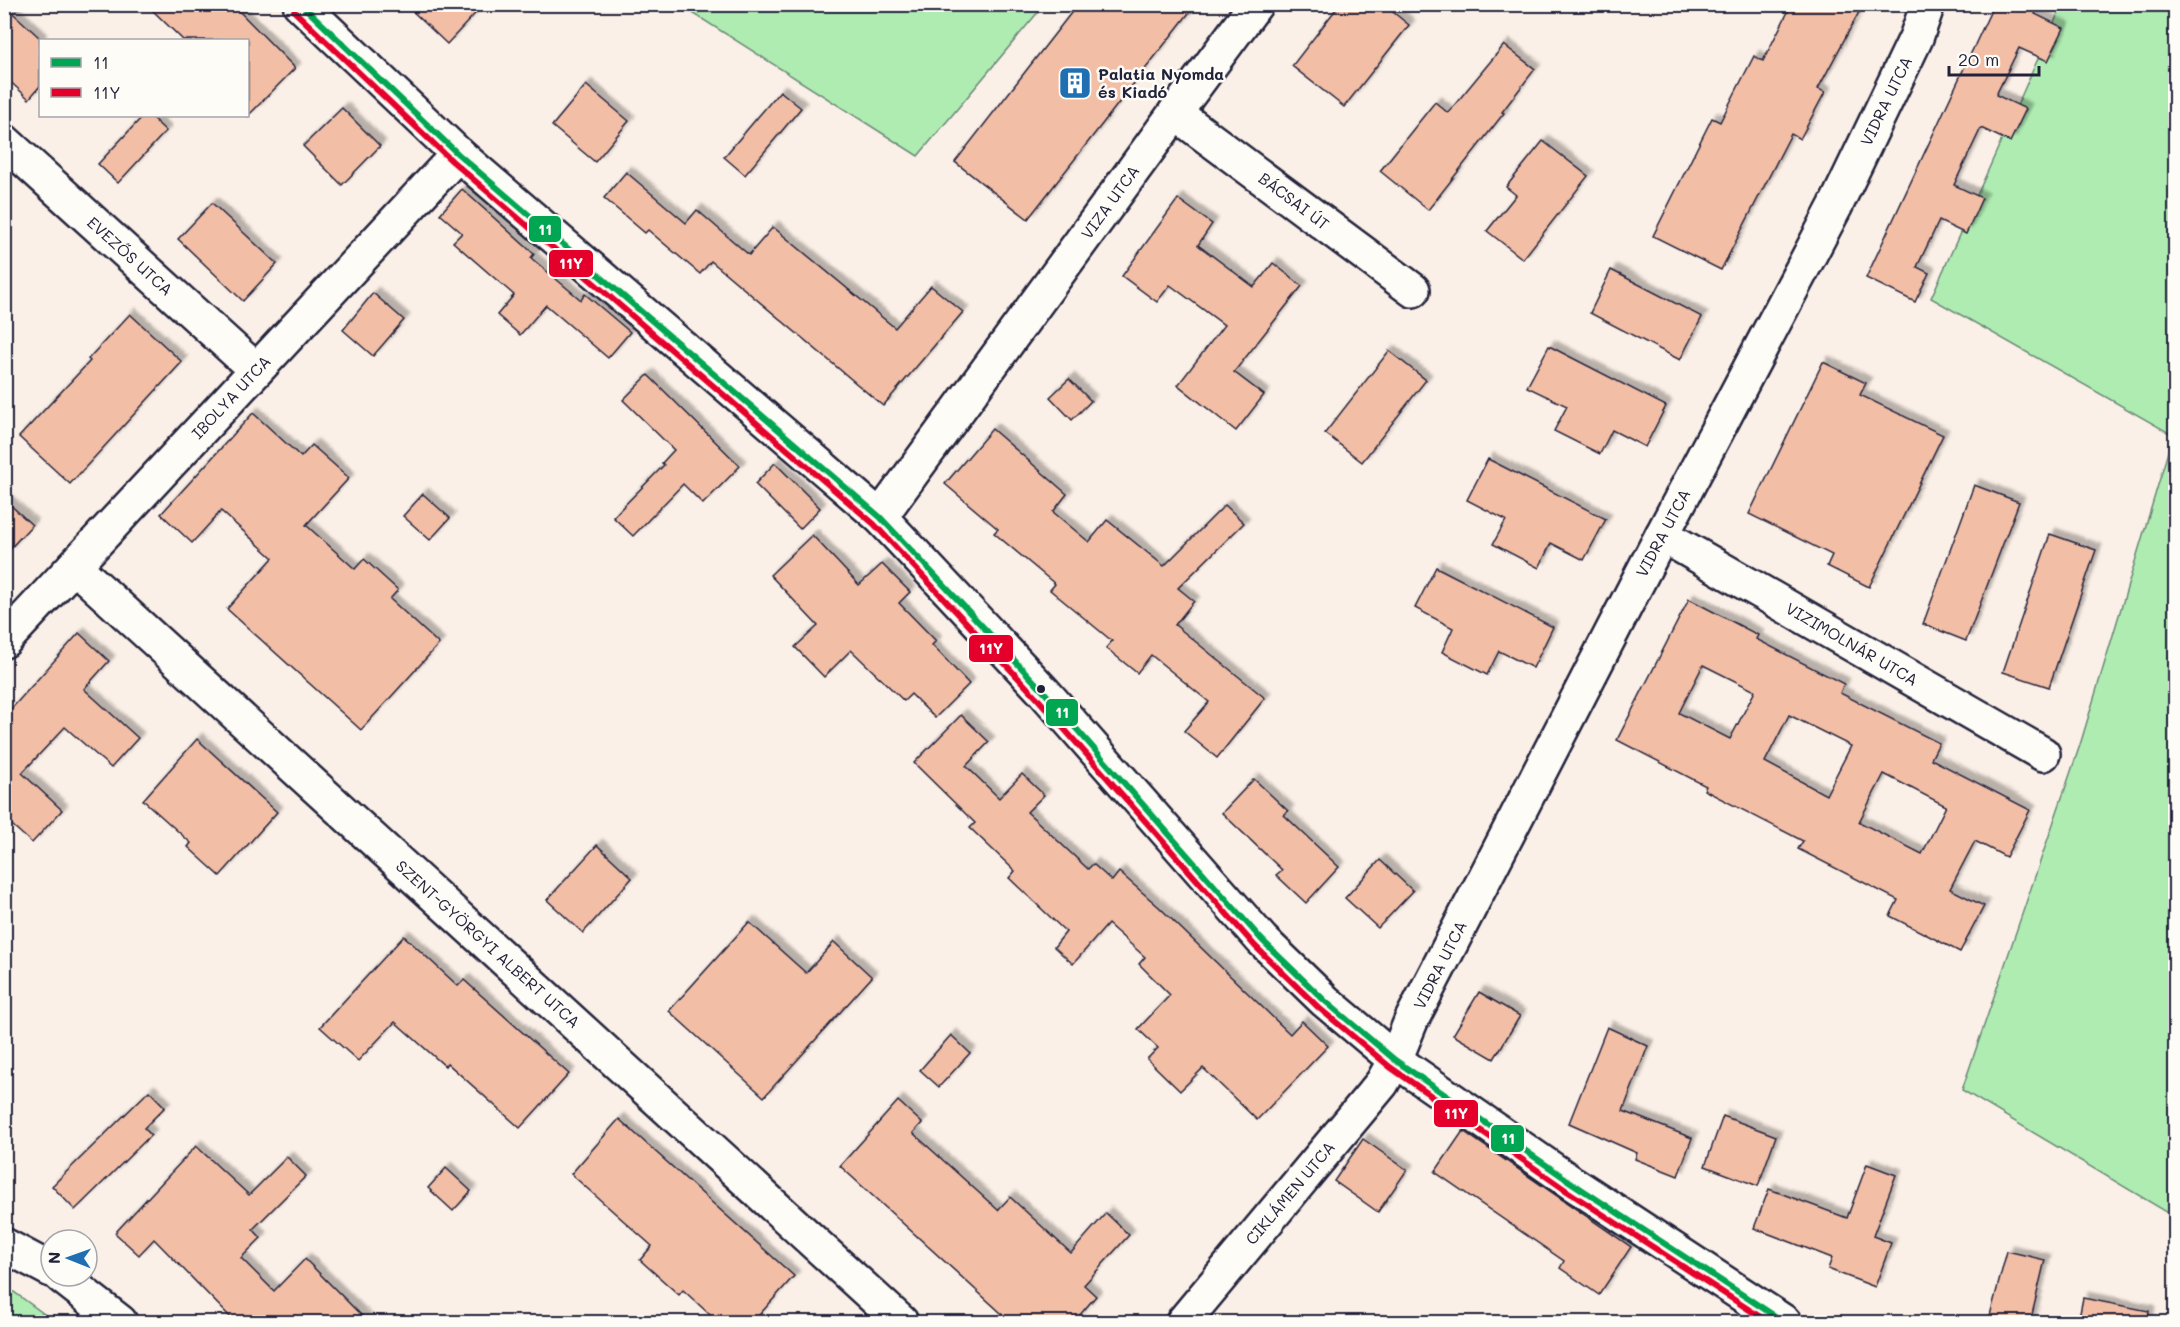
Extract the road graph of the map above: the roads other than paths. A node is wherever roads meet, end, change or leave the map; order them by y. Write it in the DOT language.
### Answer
graph roads {
  1 [pos="300,4"];
  2 [pos="1256,4"];
  3 [pos="1928,4"];
  4 [pos="1175,113"];
  5 [pos="4,141"];
  6 [pos="458,154"];
  7 [pos="1413,290"];
  8 [pos="255,370"];
  9 [pos="880,518"];
  10 [pos="1662,535"];
  11 [pos="74,566"];
  12 [pos="4,641"];
  13 [pos="2043,754"];
  14 [pos="1395,1060"];
  15 [pos="4,1245"];
  16 [pos="39,1264"];
  17 [pos="76,1288"];
  18 [pos="120,1323"];
  19 [pos="901,1323"];
  20 [pos="1183,1323"];
  21 [pos="1784,1323"];
  1 -- 6 [label="street"];
  2 -- 4 [label="street, VIZA UTCA"];
  3 -- 10 [label="street, VIDRA UTCA"];
  4 -- 7 [label="street, BÁCSAI ÚT"];
  4 -- 9 [label="street, VIZA UTCA"];
  5 -- 8 [label="street, EVEZŐS UTCA"];
  6 -- 8 [label="street, IBOLYA UTCA"];
  6 -- 9 [label="street"];
  8 -- 11 [label="street, IBOLYA UTCA"];
  9 -- 14 [label="street"];
  10 -- 13 [label="street, VIZIMOLNÁR UTCA"];
  10 -- 14 [label="street, VIDRA UTCA"];
  11 -- 12 [label="street, IBOLYA UTCA"];
  11 -- 19 [label="street, SZENT-GYÖRGYI ALBERT UTCA"];
  14 -- 20 [label="street, CIKLÁMEN UTCA"];
  14 -- 21 [label="street"];
  15 -- 16 [label="street"];
  17 -- 18 [label="street"];
}
